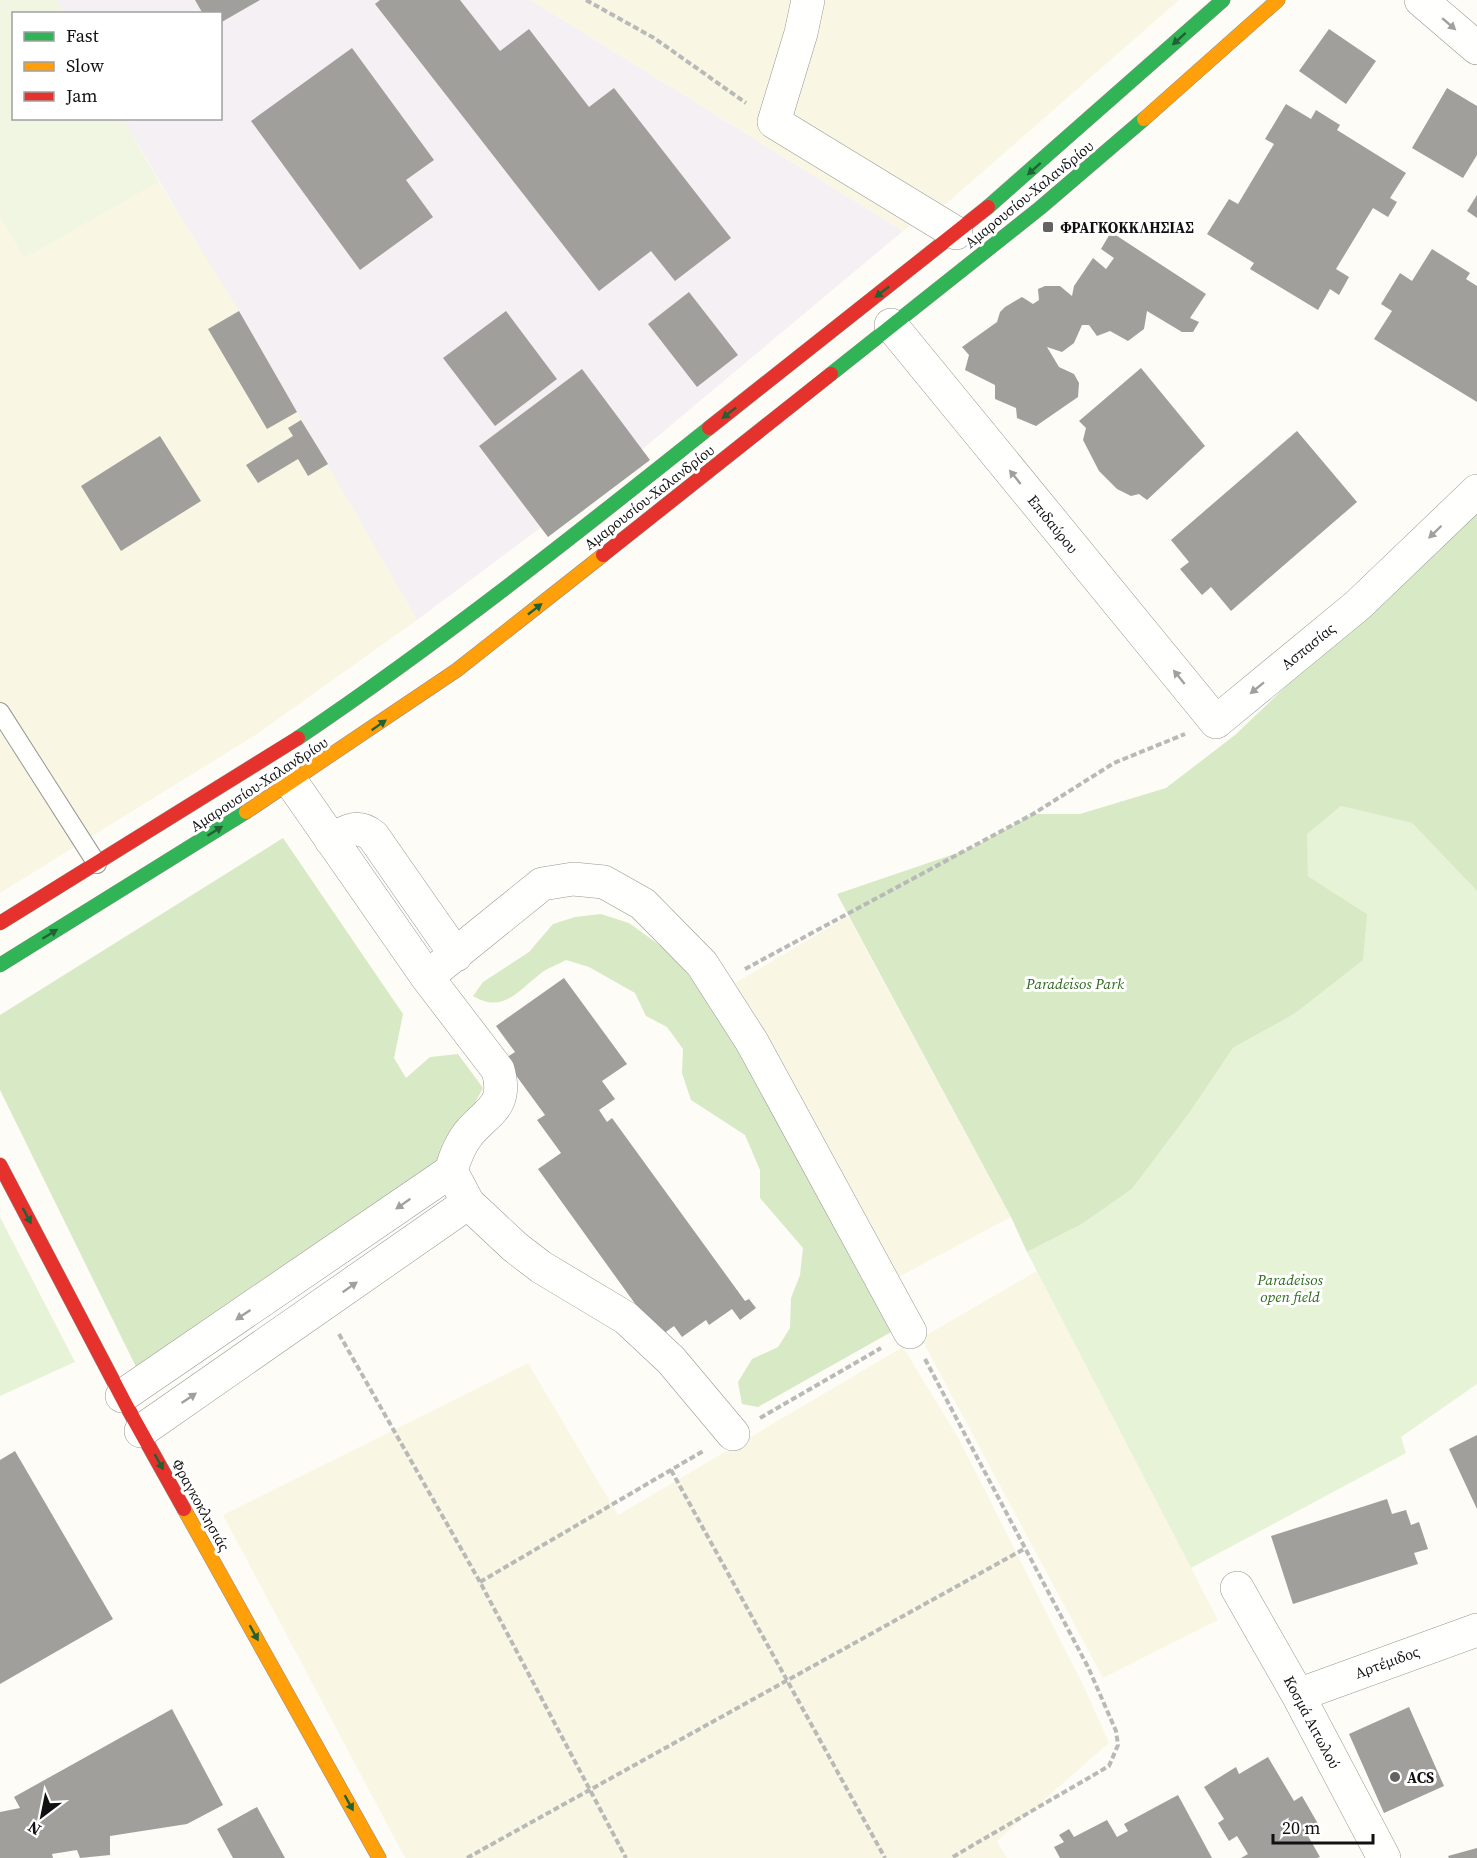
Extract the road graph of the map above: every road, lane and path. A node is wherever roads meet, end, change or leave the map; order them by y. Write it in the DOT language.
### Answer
graph roads {
  1 [pos="586,0"];
  2 [pos="808,0"];
  3 [pos="1223,0"];
  4 [pos="1278,0"];
  5 [pos="1421,0"];
  6 [pos="1477,48"];
  7 [pos="774,122"];
  8 [pos="956,233"];
  9 [pos="891,325"];
  10 [pos="1477,491"];
  11 [pos="0,712"];
  12 [pos="1215,722"];
  13 [pos="292,783"];
  14 [pos="331,840"];
  15 [pos="97,864"];
  16 [pos="0,923"];
  17 [pos="456,955"];
  18 [pos="0,965"];
  19 [pos="427,977"];
  20 [pos="715,984"];
  21 [pos="0,1165"];
  22 [pos="451,1171"];
  23 [pos="468,1203"];
  24 [pos="324,1306"];
  25 [pos="910,1332"];
  26 [pos="122,1396"];
  27 [pos="141,1431"];
  28 [pos="733,1434"];
  29 [pos="671,1470"];
  30 [pos="1024,1548"];
  31 [pos="480,1582"];
  32 [pos="1238,1588"];
  33 [pos="1477,1630"];
  34 [pos="787,1680"];
  35 [pos="1298,1695"];
  36 [pos="591,1791"];
  37 [pos="379,1858"];
  38 [pos="467,1858"];
  39 [pos="626,1858"];
  40 [pos="885,1858"];
  41 [pos="951,1858"];
  42 [pos="1384,1858"];
  1 -- 7 [label="path"];
  2 -- 7 [label="street"];
  3 -- 8 [label="street, Αμαρουσίου-Χαλανδρίου, one-way"];
  4 -- 9 [label="street, Αμαρουσίου-Χαλανδρίου"];
  5 -- 6 [label="street, one-way"];
  7 -- 8 [label="street"];
  8 -- 15 [label="street, Αμαρουσίου-Χαλανδρίου, one-way"];
  12 -- 9 [label="street, Επιδαύρου, one-way"];
  13 -- 9 [label="street, Αμαρουσίου-Χαλανδρίου, one-way"];
  10 -- 12 [label="street, Ασπασίας, one-way"];
  11 -- 15 [label="lane"];
  12 -- 20 [label="path"];
  13 -- 14 [label="street"];
  18 -- 13 [label="street, Αμαρουσίου-Χαλανδρίου, one-way"];
  14 -- 17 [label="street"];
  14 -- 19 [label="street"];
  15 -- 16 [label="street, Αμαρουσίου-Χαλανδρίου"];
  17 -- 19 [label="street"];
  17 -- 20 [label="street"];
  19 -- 22 [label="street"];
  20 -- 25 [label="street"];
  21 -- 26 [label="street, Φραγκοκλησιάς, one-way"];
  22 -- 23 [label="street"];
  22 -- 26 [label="street, one-way"];
  24 -- 23 [label="street, one-way"];
  23 -- 28 [label="street"];
  27 -- 24 [label="street, one-way"];
  24 -- 31 [label="path"];
  25 -- 28 [label="path"];
  25 -- 30 [label="path"];
  26 -- 27 [label="street, Φραγκοκλησιάς"];
  27 -- 37 [label="street, Φραγκοκλησιάς, one-way"];
  28 -- 29 [label="path"];
  29 -- 31 [label="path"];
  29 -- 34 [label="path"];
  30 -- 34 [label="path"];
  30 -- 41 [label="path"];
  31 -- 36 [label="path"];
  32 -- 35 [label="street, Κοσμά Αιτωλού"];
  33 -- 35 [label="street, Αρτέμιδος"];
  34 -- 36 [label="path"];
  34 -- 40 [label="path"];
  35 -- 42 [label="street, Κοσμά Αιτωλού"];
  36 -- 38 [label="path"];
  36 -- 39 [label="path"];
}
